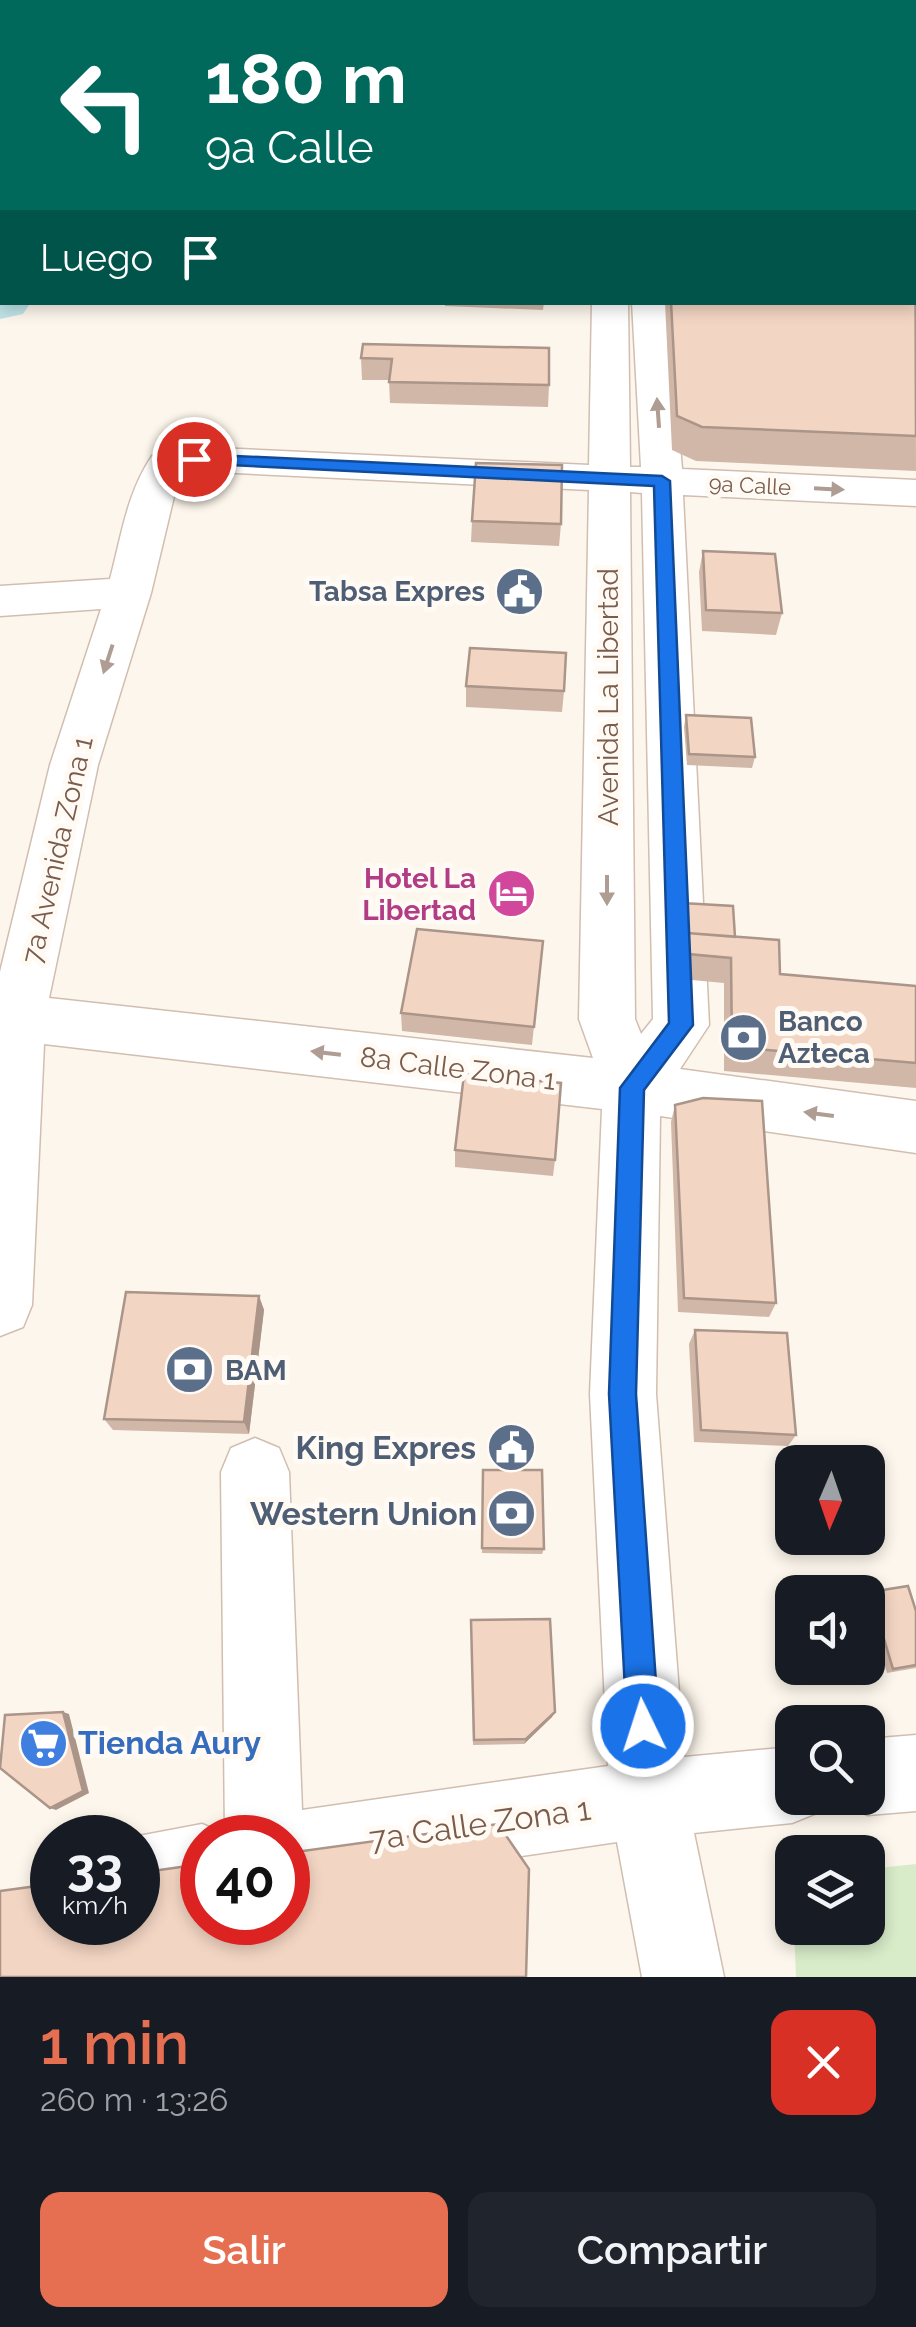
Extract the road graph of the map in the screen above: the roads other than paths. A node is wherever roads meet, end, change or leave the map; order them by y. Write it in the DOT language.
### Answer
graph roads {
  1 [pos="610,305"];
  2 [pos="650,305"];
  3 [pos="166,466"];
  4 [pos="610,480"];
  5 [pos="662,481"];
  6 [pos="916,492"];
  7 [pos="129,593"];
  8 [pos="0,601"];
  9 [pos="9,1016"];
  10 [pos="632,1088"];
  11 [pos="916,1127"];
  12 [pos="0,1305"];
  13 [pos="255,1472"];
  14 [pos="916,1772"];
  15 [pos="885,1776"];
  16 [pos="775,1787"];
  17 [pos="648,1800"];
  18 [pos="263,1815"];
  19 [pos="310,1848"];
  20 [pos="682,1977"];
  1 -- 4 [label="street, Avenida La Libertad"];
  5 -- 2 [label="street, Avenida La Libertad, one-way"];
  3 -- 4 [label="street, 9a Calle"];
  3 -- 7 [label="street, 7a Avenida Zona 1"];
  4 -- 5 [label="street, 9a Calle"];
  4 -- 10 [label="street, Avenida La Libertad, one-way"];
  5 -- 6 [label="street, 9a Calle, one-way"];
  5 -- 10 [label="street, Avenida La Libertad"];
  7 -- 8 [label="street"];
  7 -- 9 [label="street, 7a Avenida Zona 1, one-way"];
  10 -- 9 [label="street, 8a Calle Zona 1, one-way"];
  9 -- 12 [label="street, 7a Avenida Zona 1"];
  11 -- 10 [label="street, 8a Calle Zona 1, one-way"];
  10 -- 17 [label="street, Avenida La Libertad"];
  13 -- 18 [label="street"];
  14 -- 15 [label="street"];
  16 -- 17 [label="street, 7a Calle Zona 1"];
  17 -- 19 [label="street, 7a Calle Zona 1"];
  17 -- 20 [label="street, Avenida La Libertad"];
}
